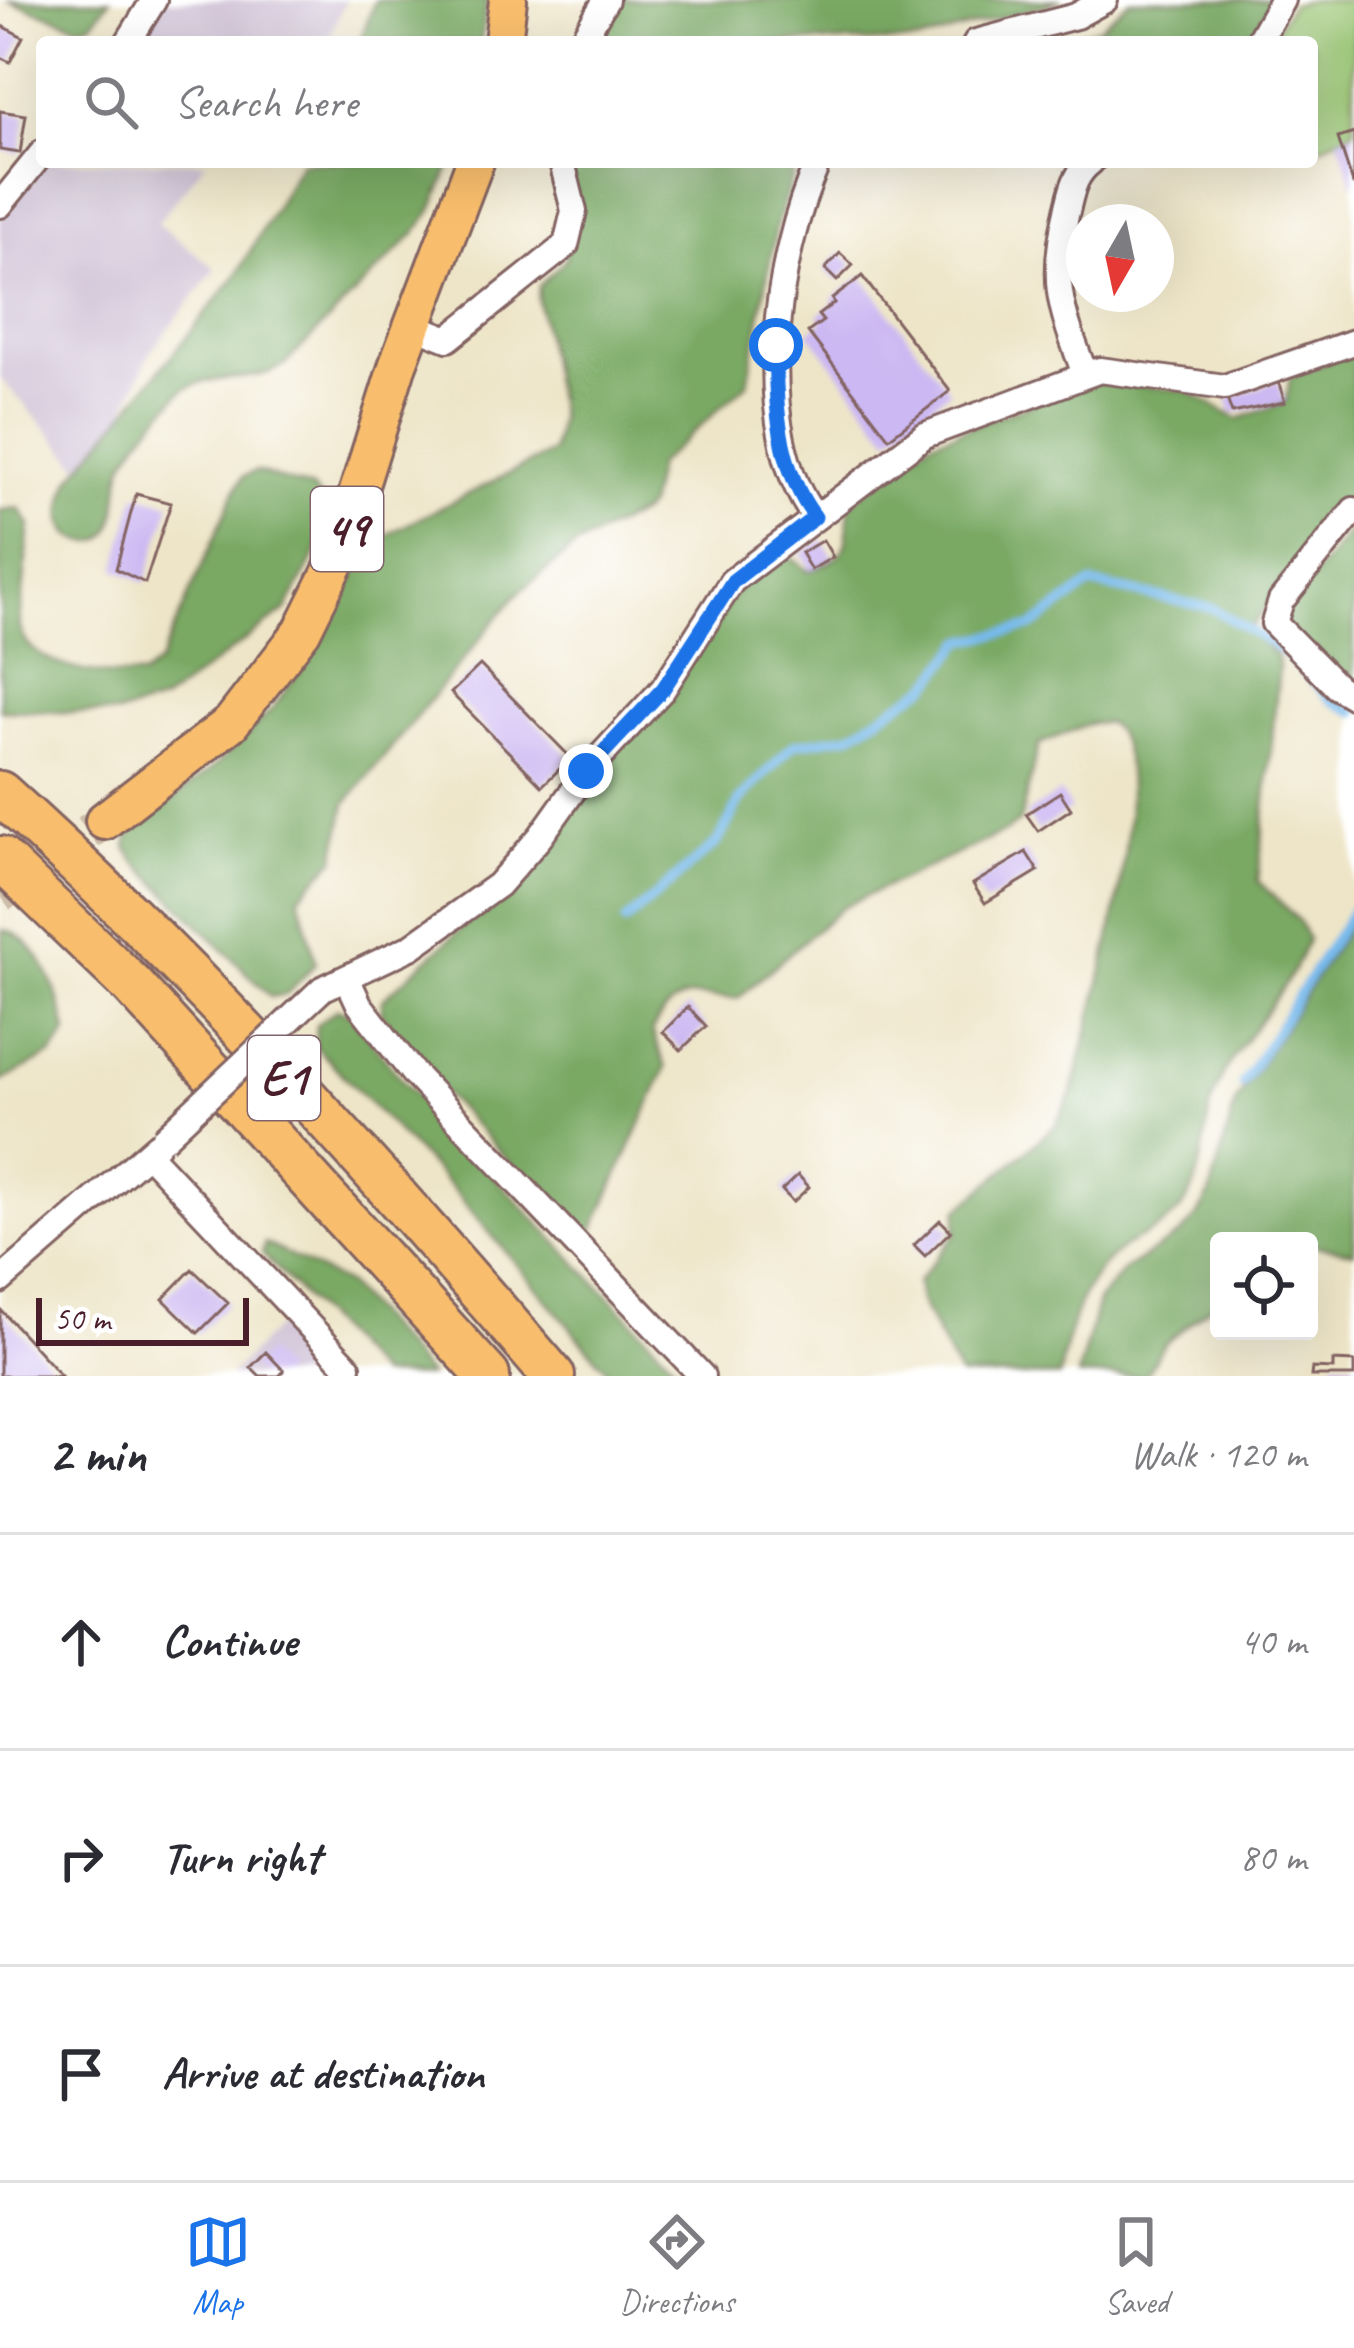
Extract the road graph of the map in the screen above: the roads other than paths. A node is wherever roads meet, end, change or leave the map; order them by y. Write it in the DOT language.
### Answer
graph roads {
  1 [pos="154,0"];
  2 [pos="508,0"];
  3 [pos="606,0"];
  4 [pos="1105,0"];
  5 [pos="1282,0"];
  6 [pos="132,36"];
  7 [pos="504,36"];
  8 [pos="584,36"];
  9 [pos="999,36"];
  10 [pos="1261,36"];
  11 [pos="36,160"];
  12 [pos="473,168"];
  13 [pos="563,168"];
  14 [pos="816,168"];
  15 [pos="1085,168"];
  16 [pos="0,205"];
  17 [pos="413,325"];
  18 [pos="1354,342"];
  19 [pos="1085,374"];
  20 [pos="1354,510"];
  21 [pos="815,517"];
  22 [pos="1354,697"];
  23 [pos="0,793"];
  24 [pos="104,821"];
  25 [pos="0,858"];
  26 [pos="347,978"];
  27 [pos="155,1147"];
  28 [pos="0,1281"];
  29 [pos="346,1376"];
  30 [pos="488,1376"];
  31 [pos="553,1376"];
  32 [pos="702,1376"];
  1 -- 6 [label="street"];
  2 -- 7 [label="main road"];
  3 -- 8 [label="street"];
  4 -- 9 [label="street"];
  5 -- 10 [label="street"];
  11 -- 16 [label="street"];
  12 -- 17 [label="main road, 49"];
  13 -- 17 [label="street"];
  14 -- 21 [label="street"];
  15 -- 19 [label="street"];
  17 -- 24 [label="main road, 49"];
  18 -- 19 [label="street"];
  19 -- 21 [label="street"];
  20 -- 22 [label="street"];
  21 -- 26 [label="street"];
  23 -- 31 [label="highway, E1"];
  25 -- 30 [label="highway, E1"];
  26 -- 27 [label="street, bridge"];
  26 -- 32 [label="street"];
  27 -- 28 [label="street"];
  27 -- 29 [label="street"];
}
